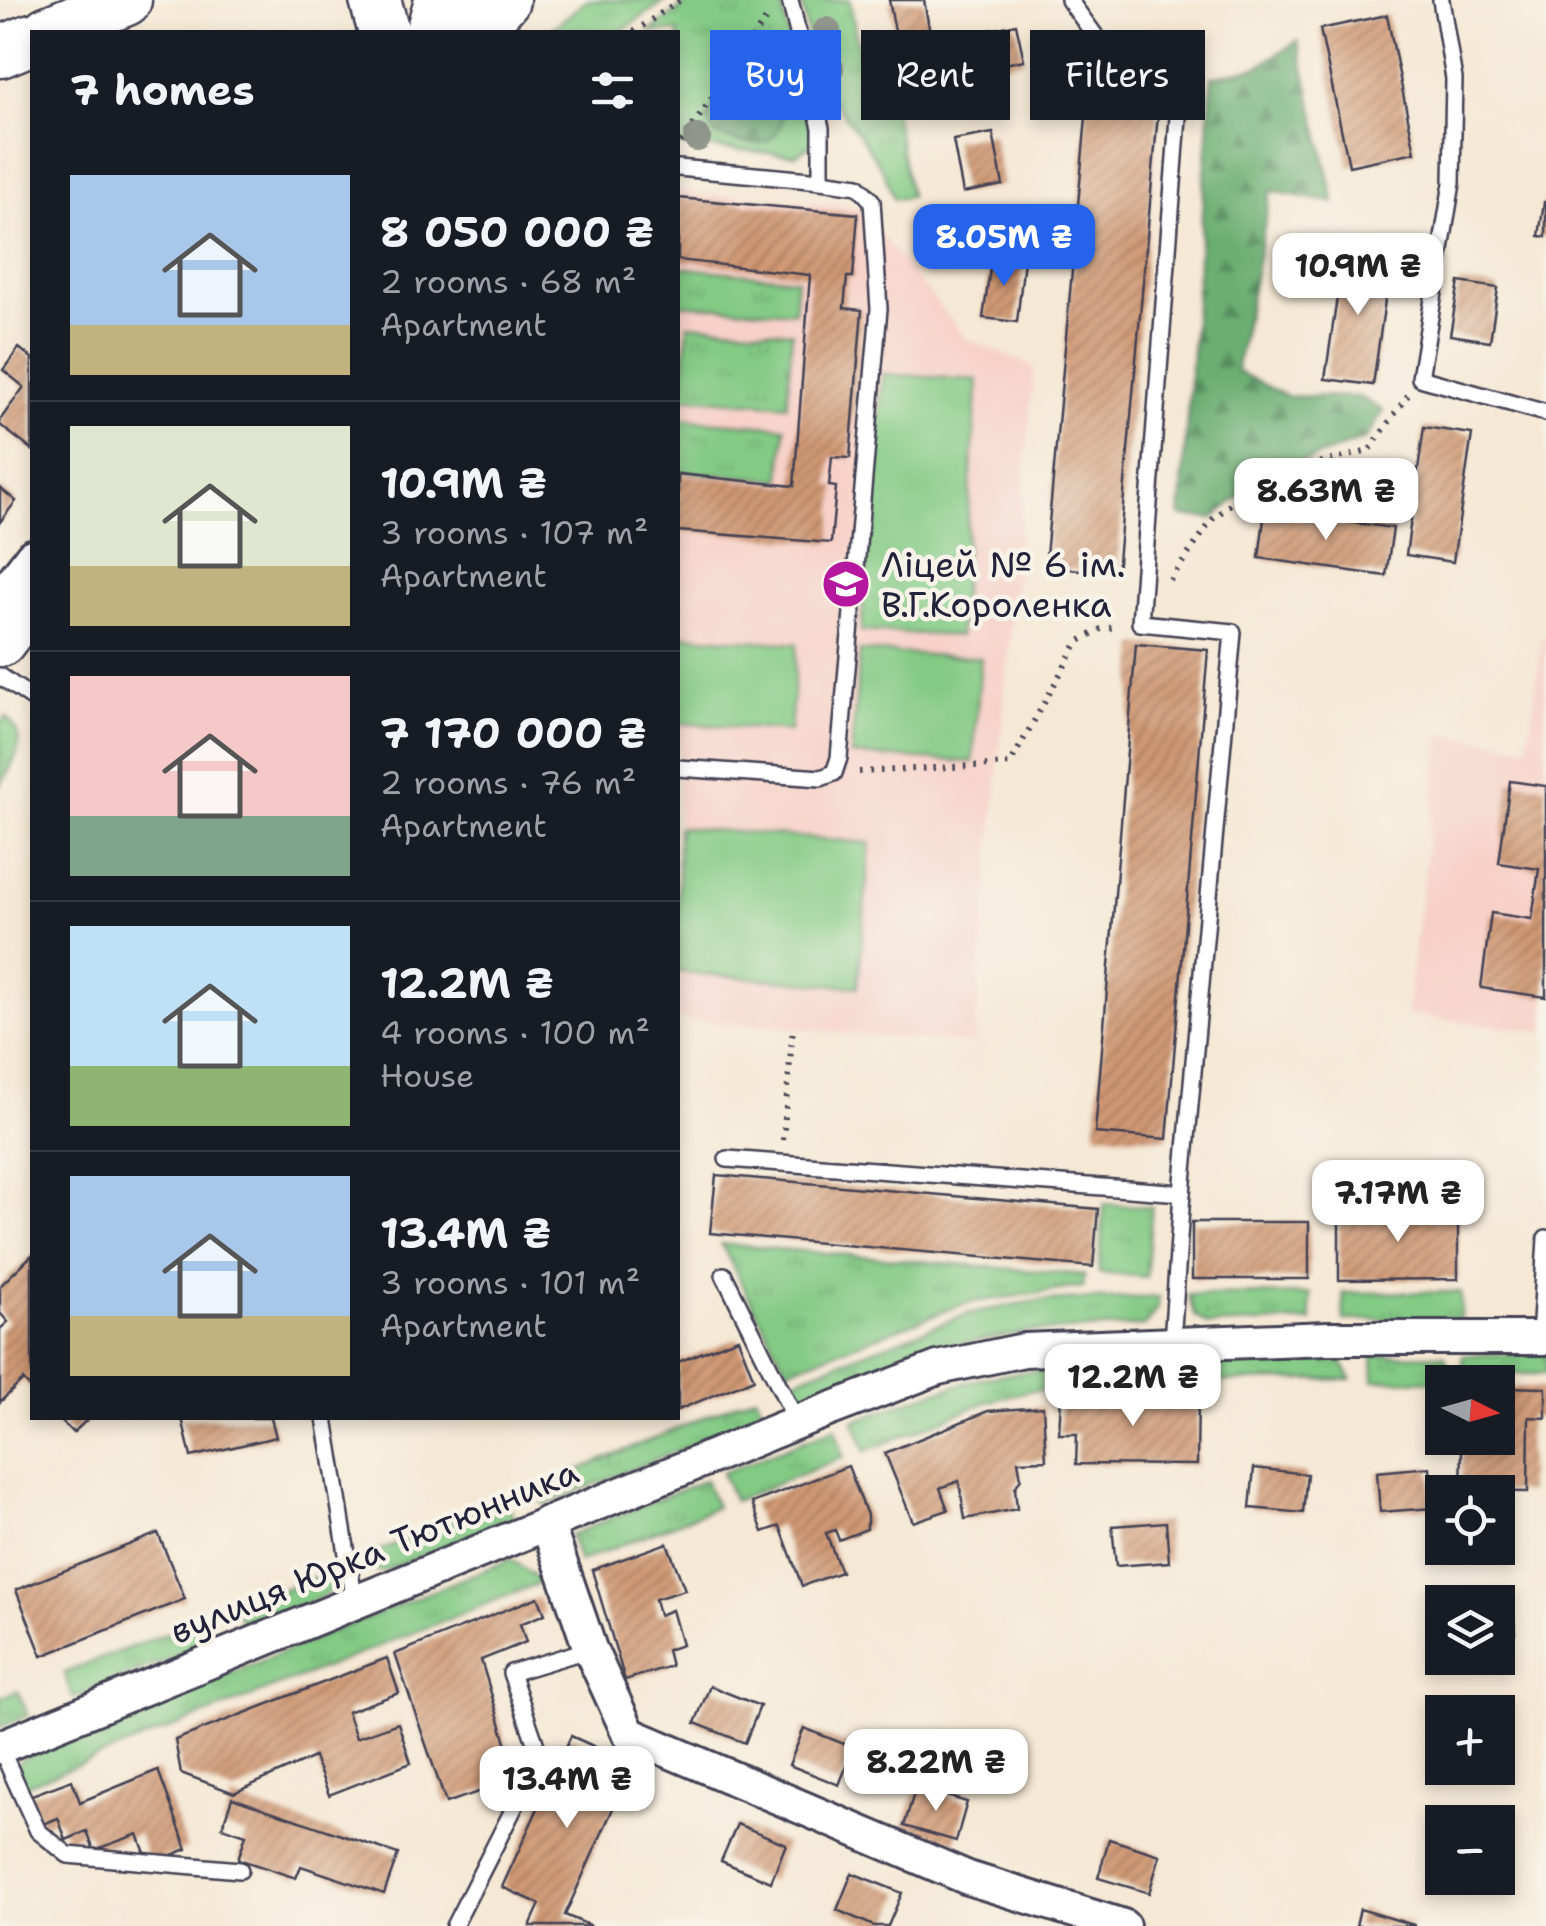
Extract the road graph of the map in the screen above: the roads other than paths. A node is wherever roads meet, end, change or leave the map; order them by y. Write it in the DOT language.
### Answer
graph roads {
  1 [pos="126,0"];
  2 [pos="375,0"];
  3 [pos="435,0"];
  4 [pos="467,0"];
  5 [pos="504,0"];
  6 [pos="790,0"];
  7 [pos="1070,0"];
  8 [pos="1442,0"];
  9 [pos="52,30"];
  10 [pos="383,30"];
  11 [pos="427,30"];
  12 [pos="440,30"];
  13 [pos="478,30"];
  14 [pos="30,39"];
  15 [pos="0,52"];
  16 [pos="680,168"];
  17 [pos="821,181"];
  18 [pos="1546,413"];
  19 [pos="30,559"];
  20 [pos="0,598"];
  21 [pos="30,602"];
  22 [pos="0,641"];
  23 [pos="0,676"];
  24 [pos="30,697"];
  25 [pos="680,768"];
  26 [pos="726,1158"];
  27 [pos="1182,1193"];
  28 [pos="1546,1238"];
  29 [pos="724,1275"];
  30 [pos="1543,1338"];
  31 [pos="1172,1344"];
  32 [pos="324,1420"];
  33 [pos="797,1422"];
  34 [pos="547,1523"];
  35 [pos="355,1602"];
  36 [pos="590,1649"];
  37 [pos="0,1747"];
  38 [pos="240,1870"];
  39 [pos="454,1926"];
  40 [pos="1124,1926"];
  1 -- 9 [label="main road"];
  2 -- 10 [label="main road"];
  3 -- 11 [label="street"];
  4 -- 12 [label="street"];
  5 -- 13 [label="main road"];
  6 -- 17 [label="lane"];
  7 -- 27 [label="lane"];
  8 -- 18 [label="lane"];
  14 -- 15 [label="main road"];
  16 -- 17 [label="lane"];
  17 -- 25 [label="lane"];
  19 -- 20 [label="street"];
  21 -- 22 [label="main road"];
  23 -- 24 [label="lane"];
  26 -- 27 [label="lane"];
  27 -- 31 [label="lane"];
  28 -- 30 [label="lane"];
  29 -- 33 [label="lane"];
  30 -- 31 [label="street, вулиця Юрка Тютюнника"];
  31 -- 33 [label="street, вулиця Юрка Тютюнника"];
  32 -- 35 [label="lane"];
  33 -- 34 [label="street, вулиця Юрка Тютюнника"];
  34 -- 35 [label="street, вулиця Юрка Тютюнника"];
  34 -- 36 [label="street"];
  35 -- 37 [label="street, вулиця Юрка Тютюнника"];
  36 -- 39 [label="lane"];
  36 -- 40 [label="street"];
  37 -- 38 [label="lane"];
}
